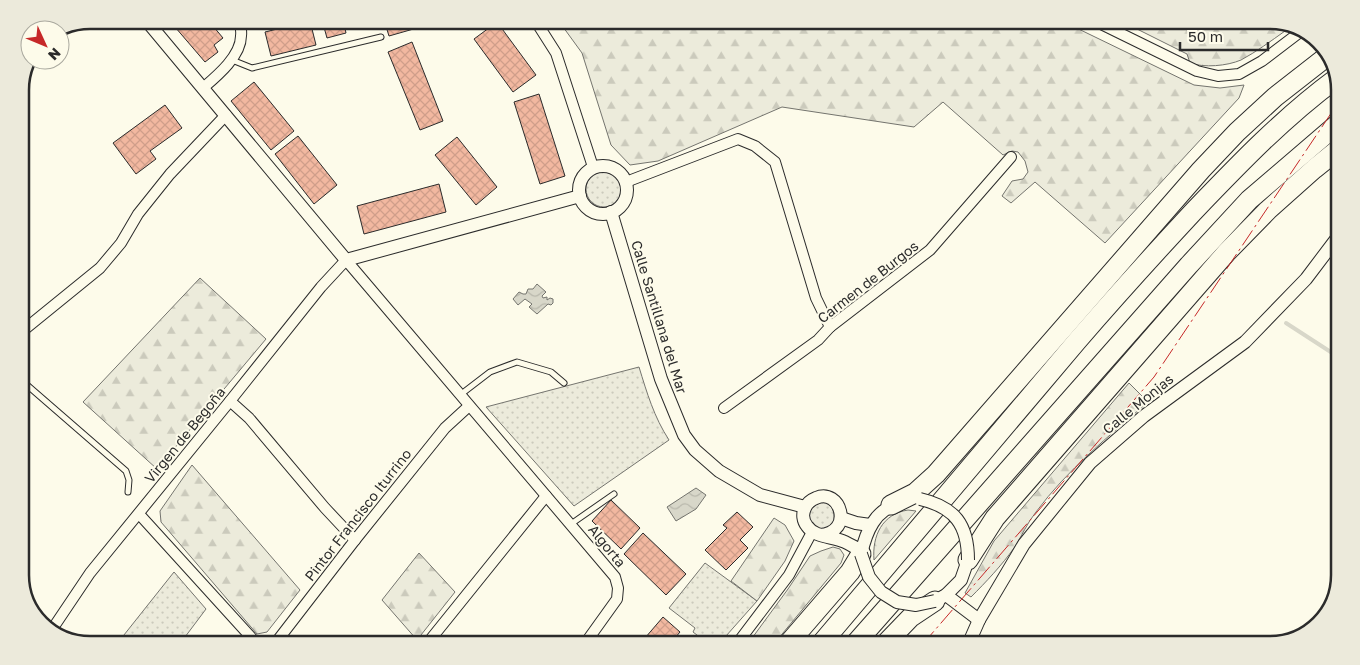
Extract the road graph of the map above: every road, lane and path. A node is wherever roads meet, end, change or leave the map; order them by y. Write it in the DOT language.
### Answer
graph roads {
  1 [pos="154,29"];
  2 [pos="241,29"];
  3 [pos="541,29"];
  4 [pos="1111,29"];
  5 [pos="1296,35"];
  6 [pos="381,37"];
  7 [pos="232,59"];
  8 [pos="1323,59"];
  9 [pos="1331,83"];
  10 [pos="203,88"];
  11 [pos="226,115"];
  12 [pos="1331,130"];
  13 [pos="1331,155"];
  14 [pos="1011,157"];
  15 [pos="593,167"];
  16 [pos="626,182"];
  17 [pos="580,196"];
  18 [pos="611,212"];
  19 [pos="1331,246"];
  20 [pos="346,260"];
  21 [pos="29,326"];
  22 [pos="830,326"];
  23 [pos="564,383"];
  24 [pos="29,387"];
  25 [pos="460,395"];
  26 [pos="230,401"];
  27 [pos="469,406"];
  28 [pos="724,408"];
  29 [pos="128,492"];
  30 [pos="614,494"];
  31 [pos="546,496"];
  32 [pos="891,505"];
  33 [pos="805,507"];
  34 [pos="139,514"];
  35 [pos="841,518"];
  36 [pos="568,520"];
  37 [pos="870,525"];
  38 [pos="816,533"];
  39 [pos="355,540"];
  40 [pos="861,552"];
  41 [pos="968,560"];
  42 [pos="941,598"];
  43 [pos="979,620"];
  44 [pos="55,625"];
  45 [pos="250,636"];
  46 [pos="281,636"];
  47 [pos="433,636"];
  48 [pos="590,636"];
  49 [pos="743,636"];
  50 [pos="795,636"];
  51 [pos="828,636"];
  52 [pos="862,636"];
  53 [pos="893,636"];
  54 [pos="972,636"];
  1 -- 10 [label="street"];
  2 -- 7 [label="street"];
  3 -- 15 [label="street"];
  4 -- 5 [label="street"];
  6 -- 7 [label="lane"];
  7 -- 10 [label="street"];
  8 -- 32 [label="highway"];
  9 -- 51 [label="highway"];
  10 -- 11 [label="street"];
  11 -- 20 [label="street"];
  11 -- 21 [label="street"];
  12 -- 52 [label="highway"];
  13 -- 41 [label="highway"];
  14 -- 22 [label="street, Carmen de Burgos"];
  15 -- 16 [label="street"];
  15 -- 17 [label="street"];
  16 -- 18 [label="street"];
  16 -- 22 [label="street"];
  17 -- 18 [label="street"];
  17 -- 20 [label="street"];
  18 -- 33 [label="street, Calle Santillana del Mar"];
  19 -- 43 [label="street, Calle Monjas"];
  20 -- 25 [label="street, Algorta"];
  20 -- 26 [label="street, Virgen de Begoña"];
  22 -- 28 [label="street, Carmen de Burgos"];
  23 -- 25 [label="lane"];
  24 -- 29 [label="lane"];
  25 -- 27 [label="street, Algorta"];
  26 -- 34 [label="street, Virgen de Begoña"];
  26 -- 39 [label="street"];
  27 -- 31 [label="street, Algorta"];
  27 -- 39 [label="street, Pintor Francisco Iturrino"];
  30 -- 36 [label="lane"];
  31 -- 36 [label="street, Algorta"];
  31 -- 47 [label="street"];
  32 -- 37 [label="street"];
  32 -- 41 [label="street, bridge"];
  33 -- 35 [label="street"];
  33 -- 38 [label="street"];
  34 -- 44 [label="street, Virgen de Begoña"];
  34 -- 45 [label="street"];
  35 -- 37 [label="street"];
  35 -- 38 [label="street"];
  36 -- 48 [label="street, Algorta"];
  37 -- 40 [label="street"];
  38 -- 40 [label="street"];
  38 -- 49 [label="street"];
  39 -- 46 [label="street, Pintor Francisco Iturrino"];
  40 -- 42 [label="street, bridge"];
  40 -- 50 [label="highway"];
  41 -- 42 [label="street"];
  42 -- 43 [label="street"];
  42 -- 53 [label="highway"];
  43 -- 54 [label="street, Calle Monjas"];
}
